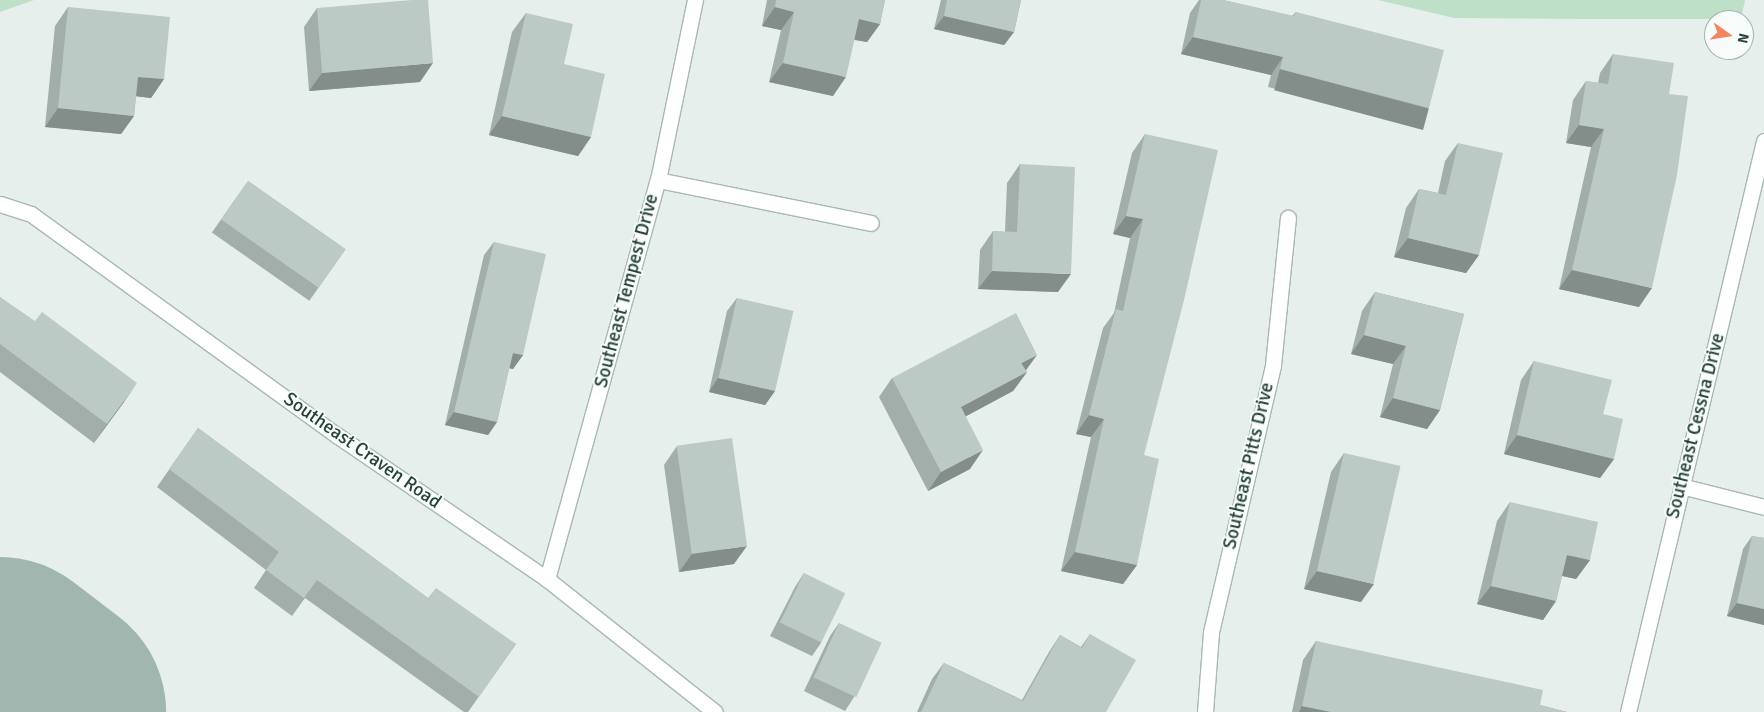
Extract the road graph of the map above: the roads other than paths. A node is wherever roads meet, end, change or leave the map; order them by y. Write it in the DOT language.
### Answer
graph roads {
  1 [pos="695,0"];
  2 [pos="1764,141"];
  3 [pos="658,180"];
  4 [pos="0,204"];
  5 [pos="1756,210"];
  6 [pos="1288,218"];
  7 [pos="871,223"];
  8 [pos="1681,486"];
  9 [pos="1764,507"];
  10 [pos="548,579"];
  11 [pos="715,712"];
  12 [pos="1205,712"];
  13 [pos="1628,712"];
  1 -- 3 [label="street, Southeast Tempest Drive"];
  2 -- 5 [label="street, Southeast Cessna Drive"];
  3 -- 7 [label="street"];
  3 -- 10 [label="street, Southeast Tempest Drive"];
  4 -- 10 [label="street, Southeast Craven Road"];
  5 -- 8 [label="street, Southeast Cessna Drive"];
  6 -- 12 [label="street, Southeast Pitts Drive"];
  8 -- 9 [label="street"];
  8 -- 13 [label="street, Southeast Cessna Drive"];
  10 -- 11 [label="street, Southeast Craven Road"];
}
